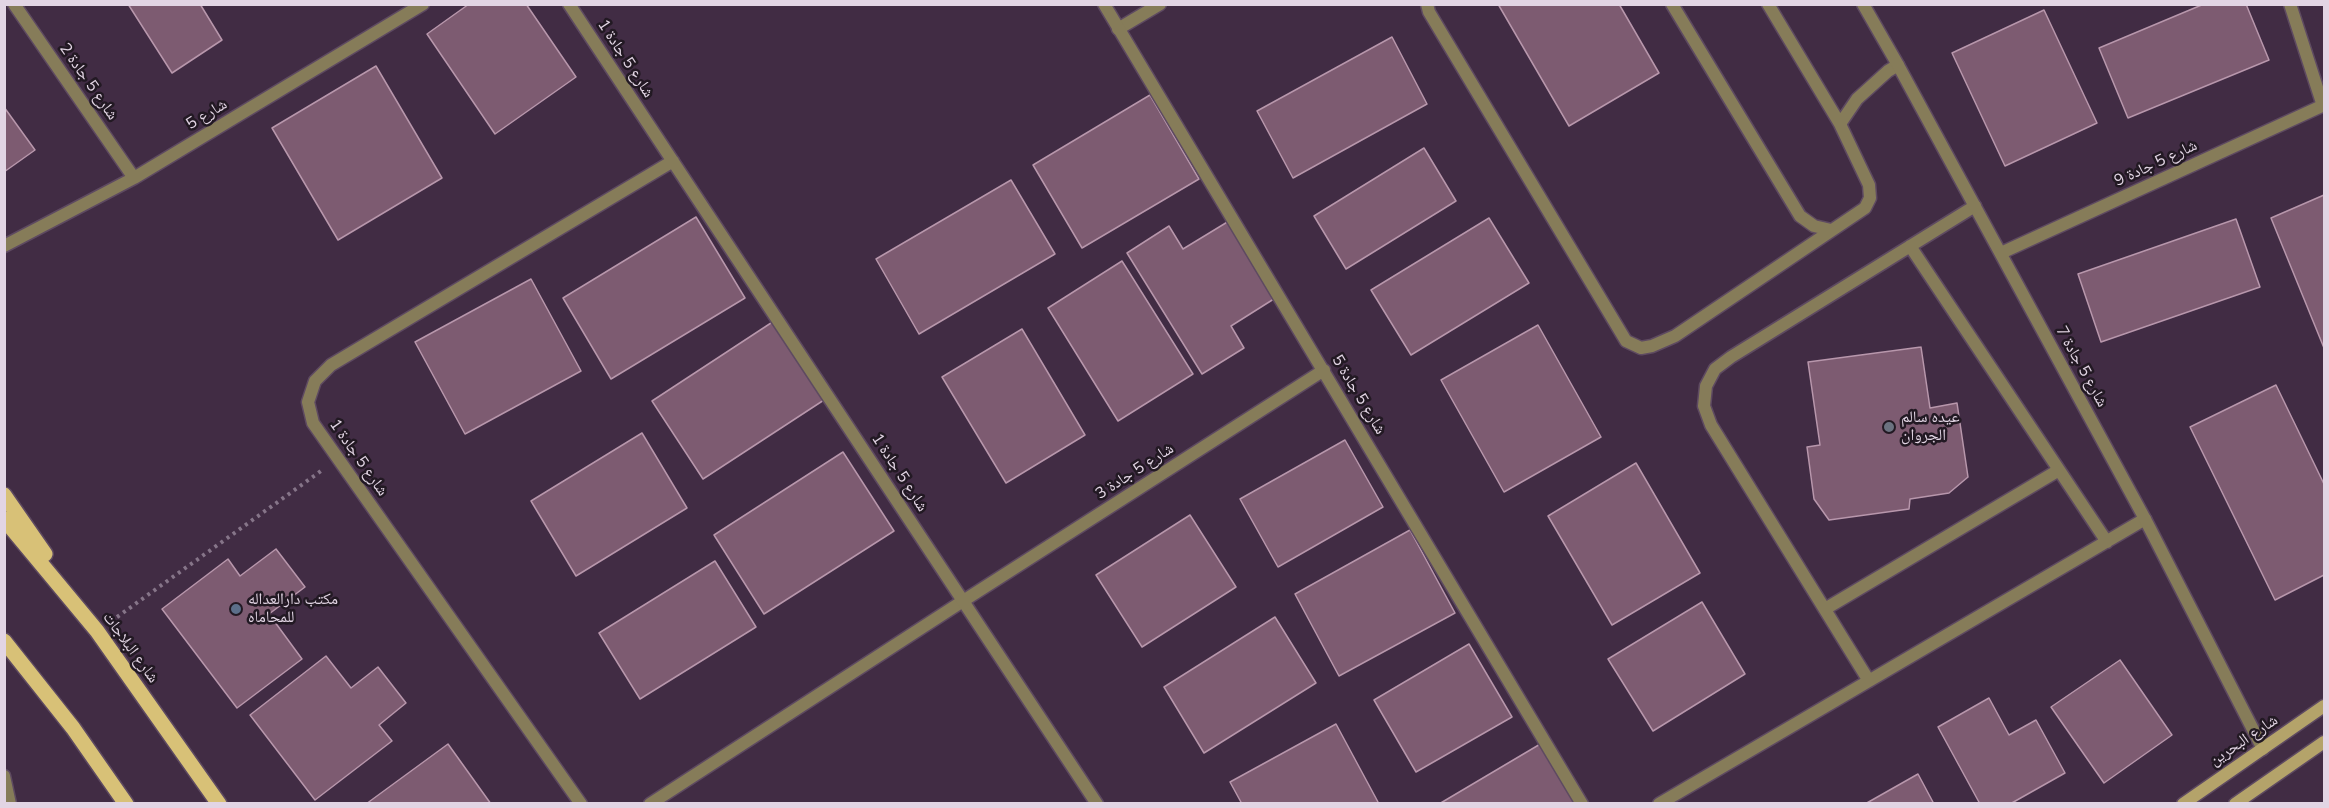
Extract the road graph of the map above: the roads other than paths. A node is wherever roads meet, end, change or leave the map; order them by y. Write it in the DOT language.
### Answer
graph roads {
  1 [pos="14,4"];
  2 [pos="423,4"];
  3 [pos="569,4"];
  4 [pos="1104,4"];
  5 [pos="1160,4"];
  6 [pos="1427,4"];
  7 [pos="1672,4"];
  8 [pos="1768,4"];
  9 [pos="1863,4"];
  10 [pos="2290,4"];
  11 [pos="1118,29"];
  12 [pos="1898,65"];
  13 [pos="2324,106"];
  14 [pos="1840,124"];
  15 [pos="673,161"];
  16 [pos="134,178"];
  17 [pos="1975,206"];
  18 [pos="1831,230"];
  19 [pos="4,246"];
  20 [pos="1910,246"];
  21 [pos="2001,253"];
  22 [pos="1324,370"];
  23 [pos="2059,470"];
  24 [pos="4,495"];
  25 [pos="4,519"];
  26 [pos="2145,519"];
  27 [pos="2107,542"];
  28 [pos="963,601"];
  29 [pos="1825,609"];
  30 [pos="97,631"];
  31 [pos="4,641"];
  32 [pos="4,658"];
  33 [pos="1869,681"];
  34 [pos="2325,706"];
  35 [pos="73,728"];
  36 [pos="2325,742"];
  37 [pos="2263,749"];
  38 [pos="4,776"];
  39 [pos="10,804"];
  40 [pos="126,804"];
  41 [pos="219,804"];
  42 [pos="581,804"];
  43 [pos="650,804"];
  44 [pos="1097,804"];
  45 [pos="1582,804"];
  46 [pos="1659,804"];
  47 [pos="2183,804"];
  48 [pos="2235,804"];
  1 -- 16 [label="street, شارع 5 جادة 2"];
  2 -- 16 [label="street, شارع 5"];
  3 -- 15 [label="street, شارع 5 جادة 1"];
  4 -- 11 [label="street, شارع 5 جادة 5"];
  5 -- 11 [label="street"];
  6 -- 18 [label="street"];
  7 -- 18 [label="street"];
  8 -- 14 [label="street"];
  9 -- 12 [label="street, شارع 5 جادة 7"];
  10 -- 13 [label="street"];
  11 -- 22 [label="street, شارع 5 جادة 5"];
  12 -- 14 [label="street"];
  12 -- 17 [label="street, شارع 5 جادة 7"];
  13 -- 21 [label="street, شارع 5 جادة 9"];
  14 -- 18 [label="street"];
  15 -- 28 [label="street, شارع 5 جادة 1"];
  15 -- 42 [label="street, شارع 5 جادة 1"];
  16 -- 19 [label="street, شارع 5"];
  17 -- 20 [label="street"];
  17 -- 21 [label="street, شارع 5 جادة 7"];
  20 -- 23 [label="street"];
  20 -- 29 [label="street"];
  21 -- 26 [label="street, شارع 5 جادة 7"];
  22 -- 28 [label="street, شارع 5 جادة 3"];
  22 -- 45 [label="street, شارع 5 جادة 5"];
  23 -- 27 [label="street"];
  23 -- 29 [label="street"];
  24 -- 30 [label="main road"];
  25 -- 30 [label="main road, شارع البلاجات"];
  26 -- 27 [label="street"];
  26 -- 37 [label="street, شارع 5 جادة 7"];
  27 -- 33 [label="street"];
  28 -- 43 [label="street, شارع 5 جادة 3"];
  28 -- 44 [label="street, شارع 5 جادة 1"];
  29 -- 33 [label="street"];
  30 -- 41 [label="main road, شارع البلاجات"];
  31 -- 35 [label="main road"];
  32 -- 35 [label="main road"];
  33 -- 46 [label="street"];
  34 -- 37 [label="street, شارع البحرين"];
  35 -- 40 [label="main road"];
  36 -- 48 [label="street"];
  37 -- 47 [label="street, شارع البحرين"];
  38 -- 39 [label="street"];
}
